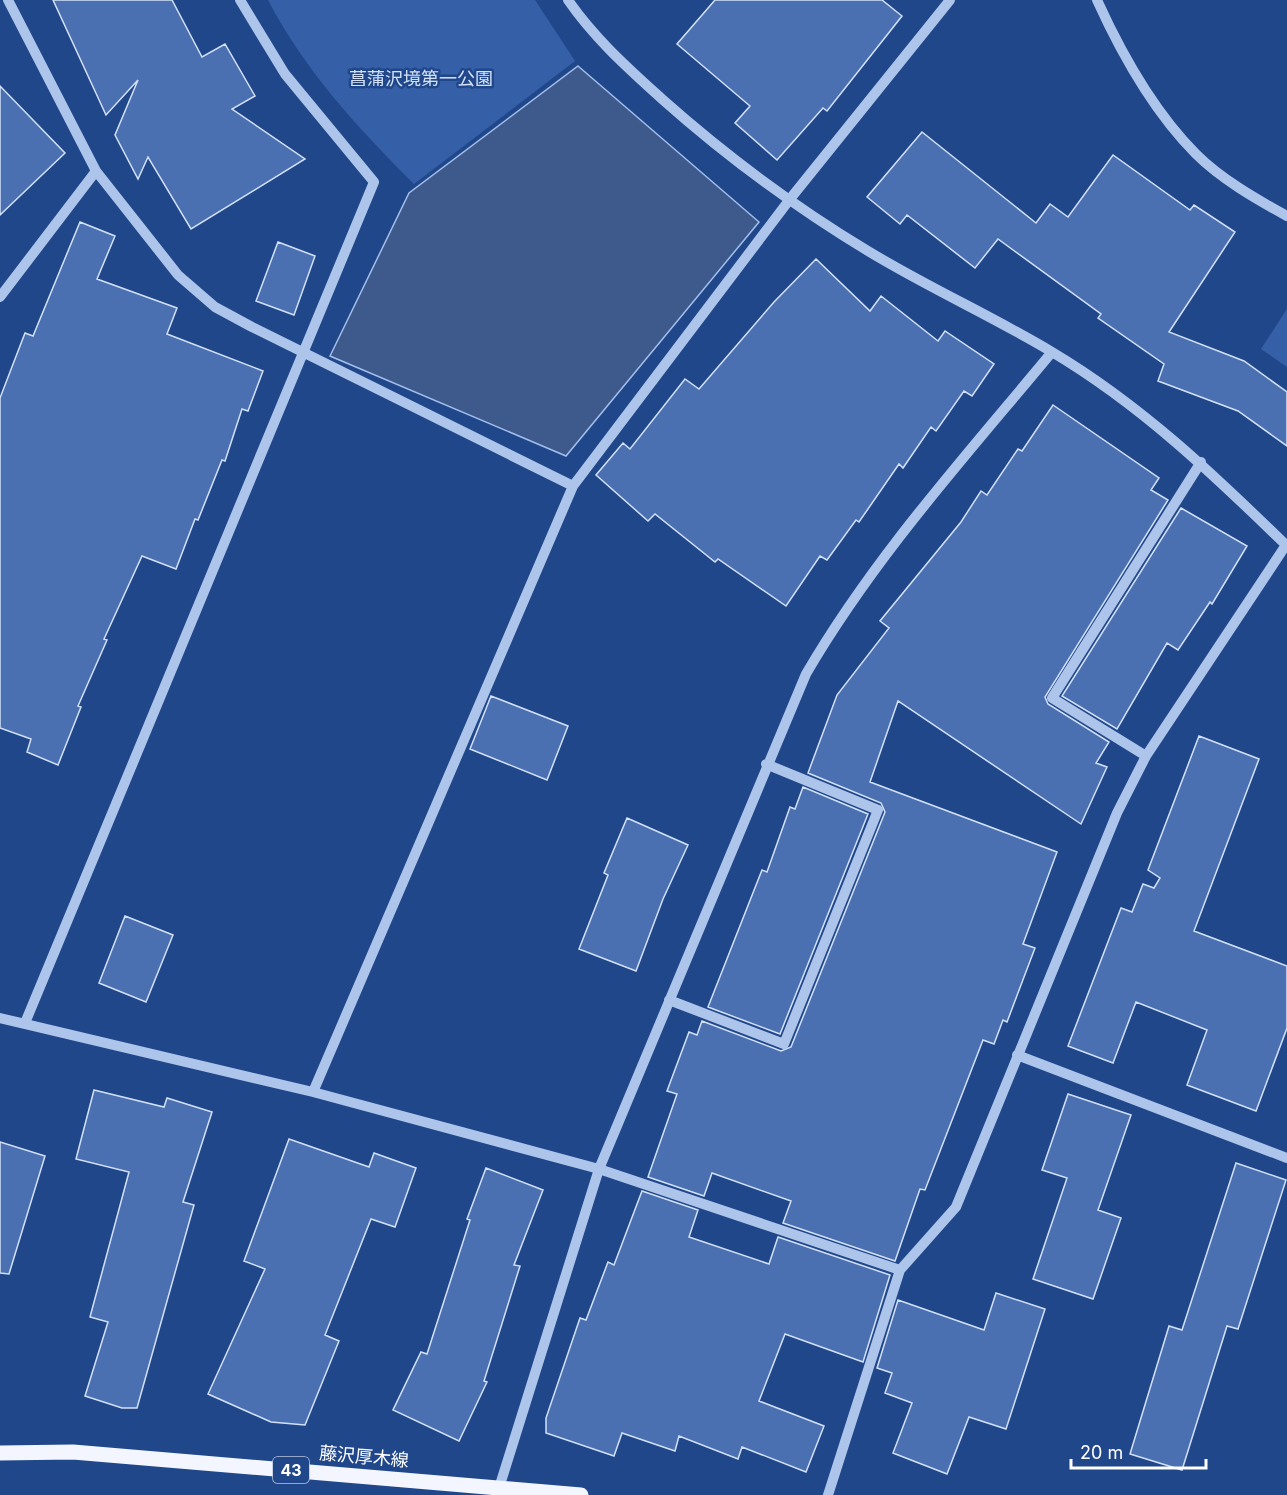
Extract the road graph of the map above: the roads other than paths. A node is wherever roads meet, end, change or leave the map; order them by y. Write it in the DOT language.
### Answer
graph roads {
  1 [pos="8,0"];
  2 [pos="240,0"];
  3 [pos="568,0"];
  4 [pos="933,0"];
  5 [pos="1097,0"];
  6 [pos="947,4"];
  7 [pos="96,171"];
  8 [pos="789,199"];
  9 [pos="1287,216"];
  10 [pos="0,297"];
  11 [pos="303,352"];
  12 [pos="1052,352"];
  13 [pos="1201,462"];
  14 [pos="573,486"];
  15 [pos="1287,546"];
  16 [pos="1146,756"];
  17 [pos="766,764"];
  18 [pos="669,1000"];
  19 [pos="0,1018"];
  20 [pos="25,1023"];
  21 [pos="1017,1055"];
  22 [pos="313,1092"];
  23 [pos="1287,1158"];
  24 [pos="599,1169"];
  25 [pos="900,1270"];
  26 [pos="0,1453"];
  27 [pos="499,1488"];
  28 [pos="581,1495"];
  29 [pos="828,1495"];
  1 -- 7 [label="street"];
  2 -- 11 [label="street"];
  3 -- 8 [label="street"];
  4 -- 6 [label="street"];
  5 -- 9 [label="street"];
  6 -- 8 [label="street"];
  7 -- 10 [label="street"];
  7 -- 11 [label="street"];
  8 -- 12 [label="street"];
  8 -- 14 [label="street"];
  11 -- 14 [label="street"];
  11 -- 20 [label="street"];
  12 -- 13 [label="street"];
  12 -- 17 [label="street"];
  13 -- 15 [label="street"];
  13 -- 16 [label="street"];
  14 -- 22 [label="street"];
  15 -- 16 [label="street"];
  16 -- 21 [label="street"];
  17 -- 18 [label="street"];
  17 -- 18 [label="street"];
  18 -- 24 [label="street"];
  19 -- 20 [label="street"];
  20 -- 22 [label="street"];
  21 -- 23 [label="street"];
  21 -- 25 [label="street"];
  22 -- 24 [label="street"];
  24 -- 25 [label="street"];
  24 -- 27 [label="street"];
  25 -- 29 [label="street"];
  26 -- 27 [label="main road, 藤沢厚木線 / 43"];
  27 -- 28 [label="main road, 藤沢厚木線 / 43"];
}
